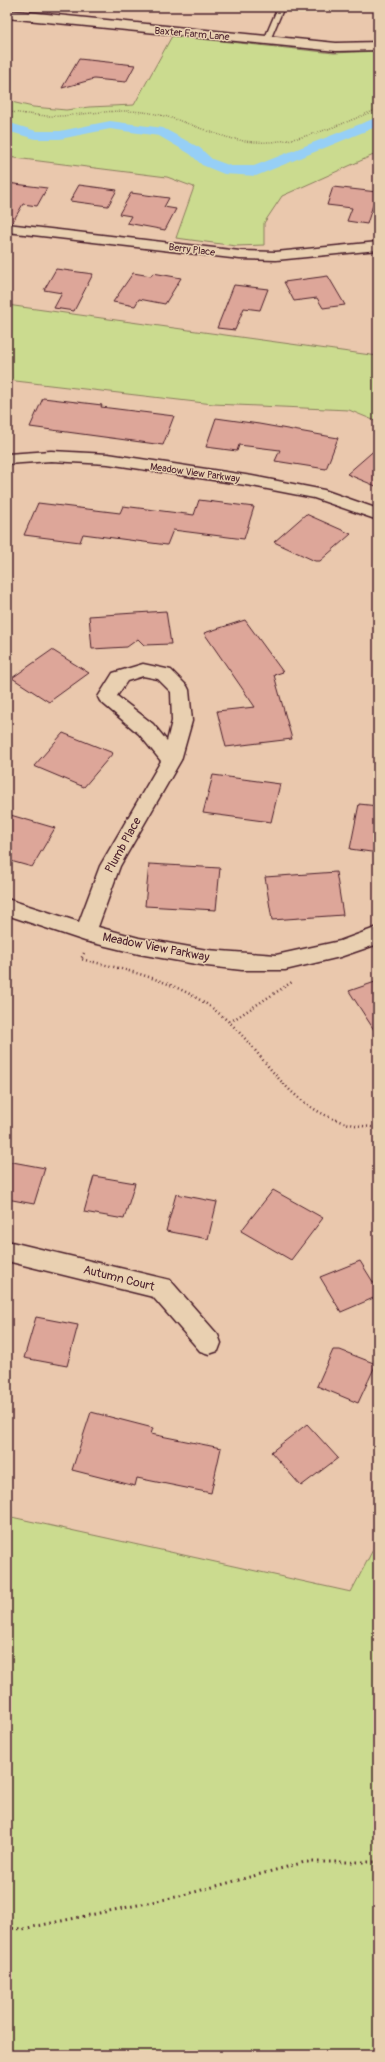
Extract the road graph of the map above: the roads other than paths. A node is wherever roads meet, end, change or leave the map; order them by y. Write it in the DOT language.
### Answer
graph roads {
  1 [pos="281,7"];
  2 [pos="7,14"];
  3 [pos="267,40"];
  4 [pos="378,46"];
  5 [pos="7,228"];
  6 [pos="378,246"];
  7 [pos="7,459"];
  8 [pos="378,515"];
  9 [pos="171,760"];
  10 [pos="7,907"];
  11 [pos="84,933"];
  12 [pos="378,935"];
  13 [pos="7,1251"];
  14 [pos="209,1343"];
  1 -- 3 [label="lane"];
  2 -- 3 [label="street, Baxter Farm Lane"];
  3 -- 4 [label="street, Baxter Farm Lane"];
  5 -- 6 [label="street, Berry Place"];
  7 -- 8 [label="street, Meadow View Parkway"];
  9 -- 9 [label="street, Plumb Place"];
  9 -- 11 [label="street, Plumb Place"];
  10 -- 11 [label="street, Meadow View Parkway"];
  11 -- 12 [label="street, Meadow View Parkway"];
  13 -- 14 [label="street, Autumn Court"];
}
